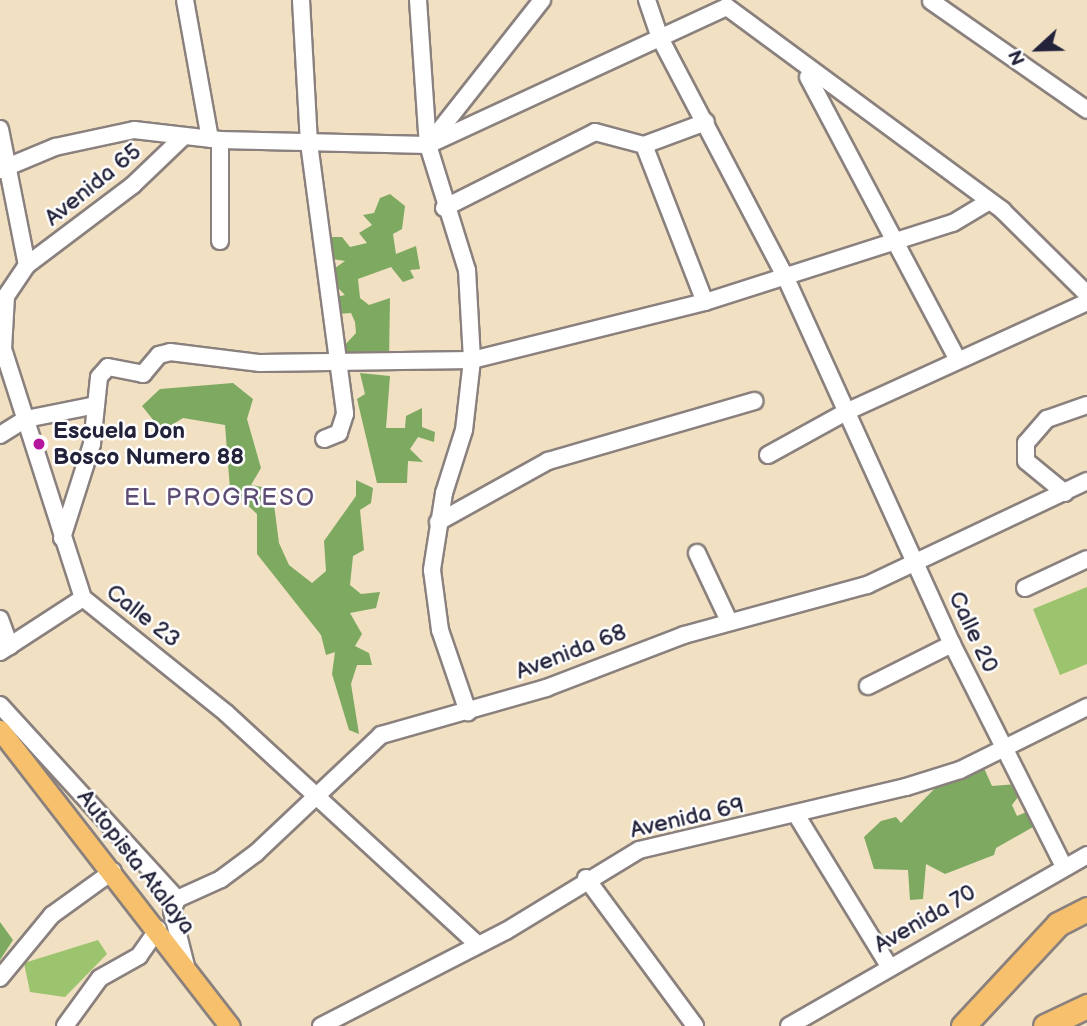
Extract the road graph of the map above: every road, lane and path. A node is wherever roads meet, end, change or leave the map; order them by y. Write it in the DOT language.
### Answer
graph roads {
  1 [pos="185,0"];
  2 [pos="301,0"];
  3 [pos="418,0"];
  4 [pos="542,0"];
  5 [pos="647,0"];
  6 [pos="931,1"];
  7 [pos="660,38"];
  8 [pos="806,72"];
  9 [pos="1087,110"];
  10 [pos="706,122"];
  11 [pos="0,129"];
  12 [pos="183,137"];
  13 [pos="215,140"];
  14 [pos="309,144"];
  15 [pos="428,145"];
  16 [pos="644,145"];
  17 [pos="4,168"];
  18 [pos="988,202"];
  19 [pos="444,208"];
  20 [pos="220,241"];
  21 [pos="894,242"];
  22 [pos="27,265"];
  23 [pos="785,276"];
  24 [pos="1087,294"];
  25 [pos="705,302"];
  26 [pos="1087,302"];
  27 [pos="1,350"];
  28 [pos="958,359"];
  29 [pos="472,360"];
  30 [pos="335,361"];
  31 [pos="754,401"];
  32 [pos="96,405"];
  33 [pos="1087,405"];
  34 [pos="846,412"];
  35 [pos="26,419"];
  36 [pos="0,435"];
  37 [pos="324,439"];
  38 [pos="768,455"];
  39 [pos="1087,481"];
  40 [pos="1065,493"];
  41 [pos="438,522"];
  42 [pos="62,538"];
  43 [pos="697,553"];
  44 [pos="1087,559"];
  45 [pos="916,563"];
  46 [pos="1025,587"];
  47 [pos="83,598"];
  48 [pos="0,620"];
  49 [pos="729,621"];
  50 [pos="952,643"];
  51 [pos="5,649"];
  52 [pos="867,686"];
  53 [pos="0,705"];
  54 [pos="1087,707"];
  55 [pos="468,712"];
  56 [pos="0,730"];
  57 [pos="1003,748"];
  58 [pos="315,801"];
  59 [pos="797,816"];
  60 [pos="1087,855"];
  61 [pos="1065,867"];
  62 [pos="113,871"];
  63 [pos="586,878"];
  64 [pos="177,899"];
  65 [pos="1087,909"];
  66 [pos="158,929"];
  67 [pos="477,944"];
  68 [pos="889,966"];
  69 [pos="186,969"];
  70 [pos="0,978"];
  71 [pos="1087,1006"];
  72 [pos="65,1026"];
  73 [pos="230,1026"];
  74 [pos="321,1026"];
  75 [pos="695,1026"];
  76 [pos="789,1026"];
  77 [pos="963,1026"];
  78 [pos="1045,1026"];
  1 -- 13 [label="street"];
  2 -- 14 [label="street"];
  3 -- 15 [label="street"];
  4 -- 15 [label="street"];
  5 -- 7 [label="street, Calle 20"];
  6 -- 9 [label="street"];
  7 -- 8 [label="street"];
  7 -- 10 [label="street, Calle 20"];
  7 -- 15 [label="street"];
  8 -- 18 [label="street"];
  8 -- 21 [label="street"];
  10 -- 16 [label="street"];
  10 -- 23 [label="street, Calle 20"];
  11 -- 17 [label="street"];
  12 -- 13 [label="street"];
  12 -- 17 [label="street"];
  12 -- 22 [label="street, Avenida 65"];
  13 -- 14 [label="street"];
  13 -- 20 [label="street"];
  14 -- 15 [label="street"];
  14 -- 30 [label="street"];
  15 -- 19 [label="street"];
  16 -- 19 [label="street"];
  16 -- 25 [label="street"];
  17 -- 22 [label="street"];
  18 -- 21 [label="street"];
  18 -- 24 [label="street"];
  19 -- 29 [label="street"];
  21 -- 23 [label="street"];
  21 -- 28 [label="street"];
  22 -- 27 [label="street, Calle 23"];
  23 -- 25 [label="street"];
  23 -- 34 [label="street, Calle 20"];
  25 -- 29 [label="street"];
  26 -- 28 [label="street"];
  27 -- 35 [label="street, Calle 23"];
  28 -- 34 [label="street"];
  29 -- 30 [label="street"];
  29 -- 41 [label="street"];
  30 -- 32 [label="street"];
  30 -- 37 [label="street"];
  31 -- 41 [label="street"];
  32 -- 35 [label="street"];
  32 -- 42 [label="street"];
  33 -- 40 [label="street"];
  34 -- 38 [label="street"];
  34 -- 45 [label="street, Calle 20"];
  35 -- 36 [label="street"];
  35 -- 42 [label="street, Calle 23"];
  39 -- 40 [label="street, Avenida 68"];
  40 -- 45 [label="street, Avenida 68"];
  41 -- 55 [label="street"];
  42 -- 47 [label="street, Calle 23"];
  43 -- 49 [label="street"];
  44 -- 46 [label="street"];
  45 -- 49 [label="street, Avenida 68"];
  45 -- 50 [label="street, Calle 20"];
  47 -- 51 [label="street"];
  47 -- 58 [label="street, Calle 23"];
  48 -- 51 [label="street"];
  49 -- 55 [label="street, Avenida 68"];
  50 -- 52 [label="street"];
  50 -- 57 [label="street, Calle 20"];
  53 -- 64 [label="street"];
  54 -- 57 [label="street, Avenida 69"];
  55 -- 58 [label="street, Avenida 68"];
  56 -- 62 [label="main road, Autopista Atalaya"];
  57 -- 59 [label="street, Avenida 69"];
  57 -- 61 [label="street, Calle 20"];
  58 -- 64 [label="street, Avenida 68"];
  58 -- 67 [label="street, Calle 23"];
  59 -- 63 [label="street, Avenida 69"];
  59 -- 68 [label="street"];
  60 -- 61 [label="street, Avenida 70"];
  61 -- 68 [label="street, Avenida 70"];
  62 -- 66 [label="main road, Autopista Atalaya"];
  62 -- 70 [label="street"];
  63 -- 67 [label="street, Avenida 69"];
  63 -- 75 [label="street"];
  64 -- 69 [label="street"];
  65 -- 77 [label="highway"];
  66 -- 69 [label="main road, Autopista Atalaya"];
  66 -- 72 [label="street"];
  67 -- 74 [label="street, Avenida 69"];
  68 -- 76 [label="street, Avenida 70"];
  69 -- 73 [label="main road, Autopista Atalaya"];
  71 -- 78 [label="highway"];
}
